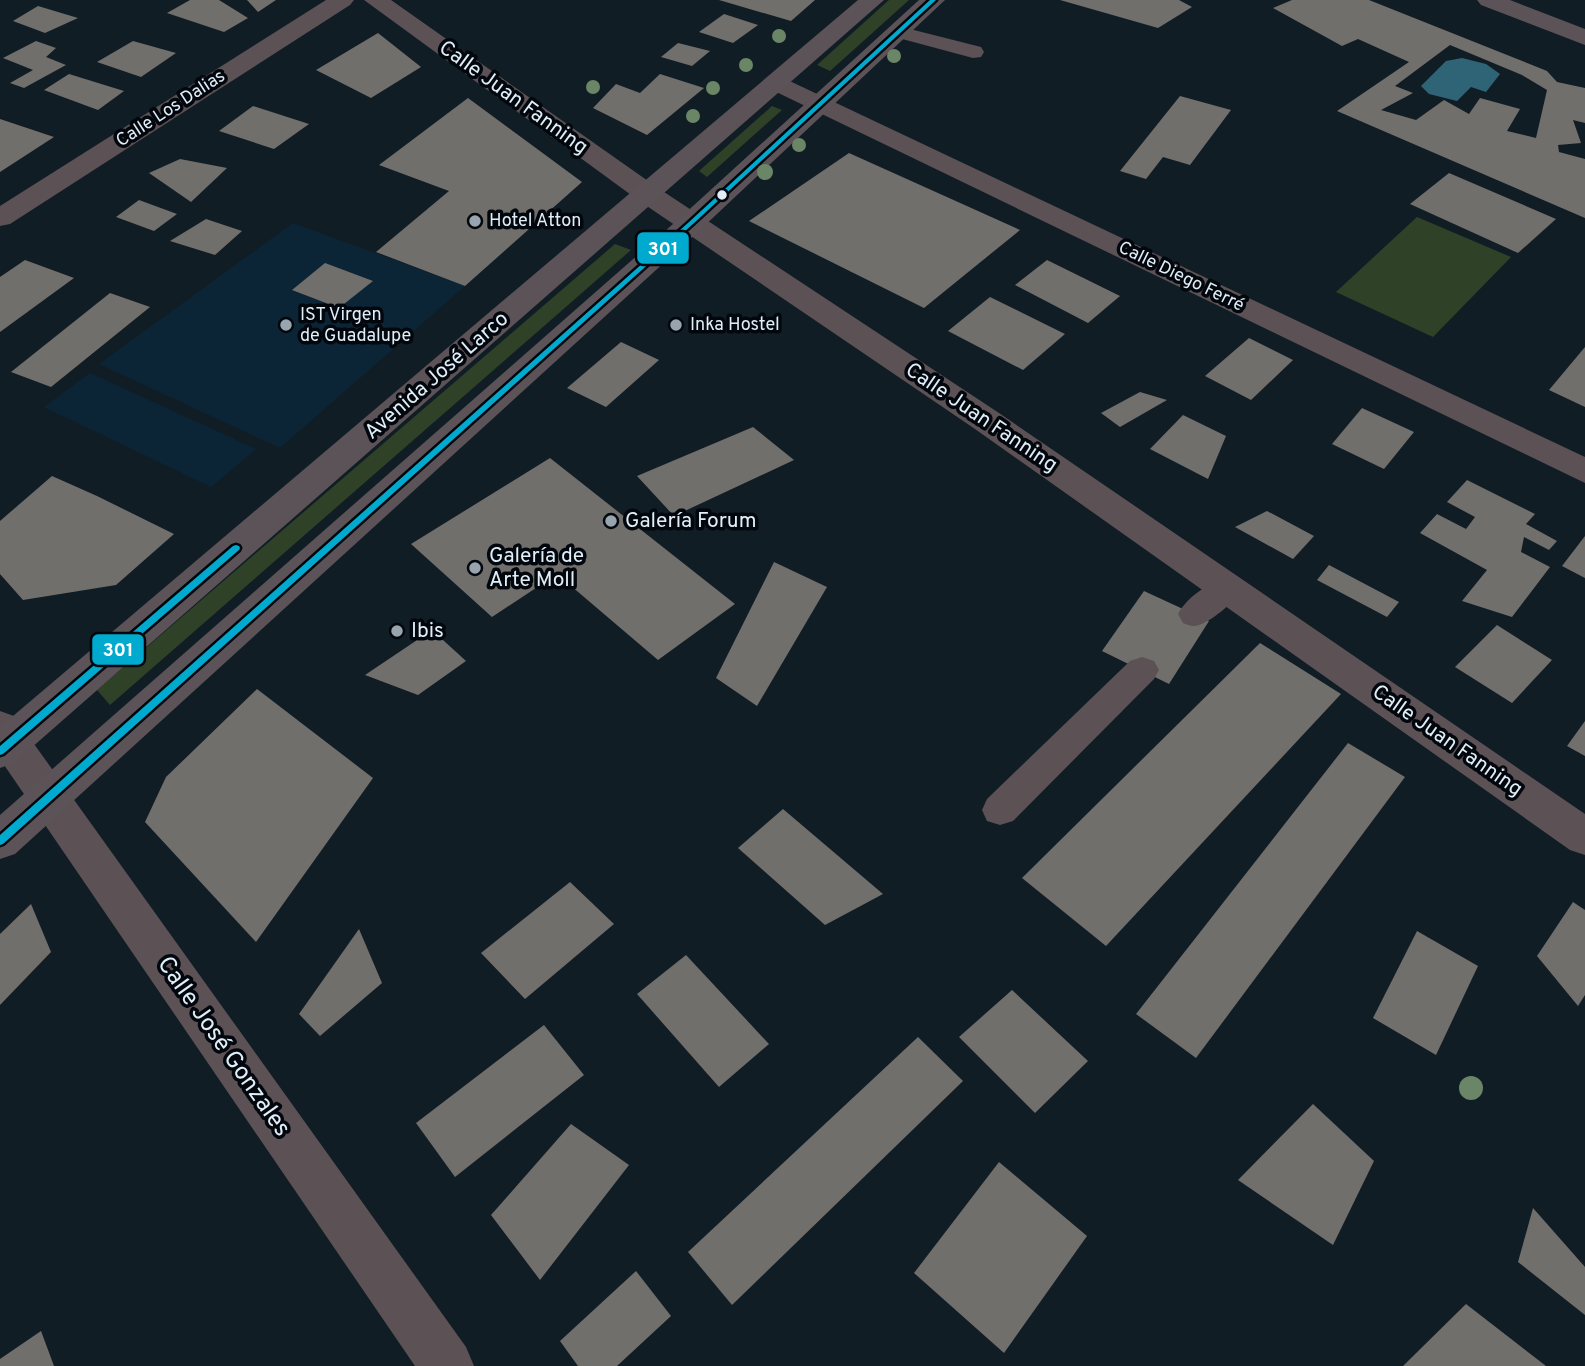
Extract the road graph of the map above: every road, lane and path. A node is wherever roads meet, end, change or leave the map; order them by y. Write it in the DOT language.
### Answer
graph roads {
  1 [pos="342,0"];
  2 [pos="376,0"];
  3 [pos="872,0"];
  4 [pos="933,0"];
  5 [pos="1489,0"];
  6 [pos="903,28"];
  7 [pos="1585,38"];
  8 [pos="976,48"];
  9 [pos="777,83"];
  10 [pos="820,104"];
  11 [pos="648,194"];
  12 [pos="0,218"];
  13 [pos="691,223"];
  14 [pos="1585,471"];
  15 [pos="1228,588"];
  16 [pos="1194,614"];
  17 [pos="1142,670"];
  18 [pos="3,740"];
  19 [pos="49,797"];
  20 [pos="1000,810"];
  21 [pos="1585,837"];
  22 [pos="0,841"];
  23 [pos="447,1366"];
  1 -- 12 [label="street, Calle Los Dalias"];
  2 -- 11 [label="street, Calle Juan Fanning"];
  3 -- 9 [label="main road, Avenida José Larco"];
  4 -- 6 [label="main road"];
  5 -- 7 [label="main road"];
  6 -- 8 [label="lane"];
  6 -- 10 [label="main road"];
  9 -- 10 [label="street, Calle Diego Ferré"];
  9 -- 11 [label="main road, Avenida José Larco"];
  10 -- 13 [label="main road"];
  10 -- 14 [label="street, Calle Diego Ferré"];
  11 -- 13 [label="street, Calle Juan Fanning"];
  11 -- 18 [label="main road, Avenida José Larco"];
  13 -- 15 [label="street, Calle Juan Fanning"];
  13 -- 19 [label="main road"];
  15 -- 16 [label="lane"];
  15 -- 21 [label="street, Calle Juan Fanning"];
  17 -- 20 [label="lane"];
  18 -- 19 [label="street, Calle José Gonzales"];
  19 -- 22 [label="main road"];
  19 -- 23 [label="street, Calle José Gonzales"];
}
